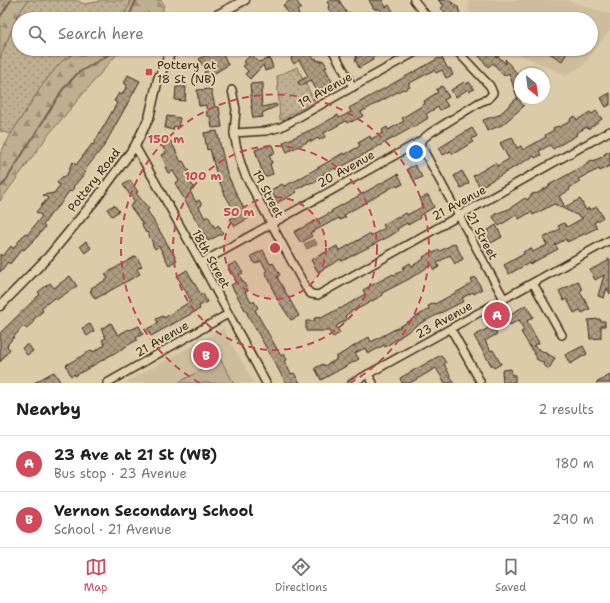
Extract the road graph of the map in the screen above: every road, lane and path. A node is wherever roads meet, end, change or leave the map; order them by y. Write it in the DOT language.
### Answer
graph roads {
  1 [pos="245,0"];
  2 [pos="414,0"];
  3 [pos="222,12"];
  4 [pos="423,12"];
  5 [pos="169,56"];
  6 [pos="336,56"];
  7 [pos="408,56"];
  8 [pos="462,56"];
  9 [pos="353,87"];
  10 [pos="232,90"];
  11 [pos="610,131"];
  12 [pos="234,133"];
  13 [pos="419,142"];
  14 [pos="135,146"];
  15 [pos="459,216"];
  16 [pos="271,224"];
  17 [pos="610,240"];
  18 [pos="200,263"];
  19 [pos="533,283"];
  20 [pos="318,295"];
  21 [pos="504,299"];
  22 [pos="0,306"];
  23 [pos="228,314"];
  24 [pos="451,329"];
  25 [pos="562,335"];
  26 [pos="368,374"];
  27 [pos="480,381"];
  28 [pos="106,383"];
  29 [pos="266,383"];
  30 [pos="352,383"];
  31 [pos="373,383"];
  1 -- 3 [label="street"];
  2 -- 4 [label="street"];
  5 -- 14 [label="street, Pottery Road"];
  6 -- 9 [label="street"];
  7 -- 9 [label="street, 19 Avenue"];
  8 -- 13 [label="street, 20 Avenue"];
  9 -- 12 [label="street, 19 Avenue"];
  10 -- 12 [label="street, 19 Street"];
  11 -- 15 [label="street, 21 Avenue"];
  12 -- 16 [label="street, 19 Street"];
  13 -- 15 [label="street, 21 Street"];
  13 -- 16 [label="street, 20 Avenue"];
  14 -- 18 [label="street, 18th Street"];
  14 -- 22 [label="street, Pottery Road"];
  15 -- 20 [label="street, 21 Avenue"];
  15 -- 21 [label="street, 21 Street"];
  16 -- 18 [label="street, 20 Avenue"];
  16 -- 20 [label="street, 19 Street"];
  17 -- 19 [label="street, 23 Avenue"];
  18 -- 23 [label="street, 18th Street"];
  19 -- 21 [label="street, 23 Avenue"];
  19 -- 25 [label="street"];
  21 -- 24 [label="street, 23 Avenue"];
  23 -- 28 [label="street, 21 Avenue"];
  23 -- 29 [label="street, 18th Street"];
  24 -- 26 [label="street, 23 Avenue"];
  24 -- 27 [label="street"];
  26 -- 30 [label="street, 23 Avenue"];
  26 -- 31 [label="street"];
}
